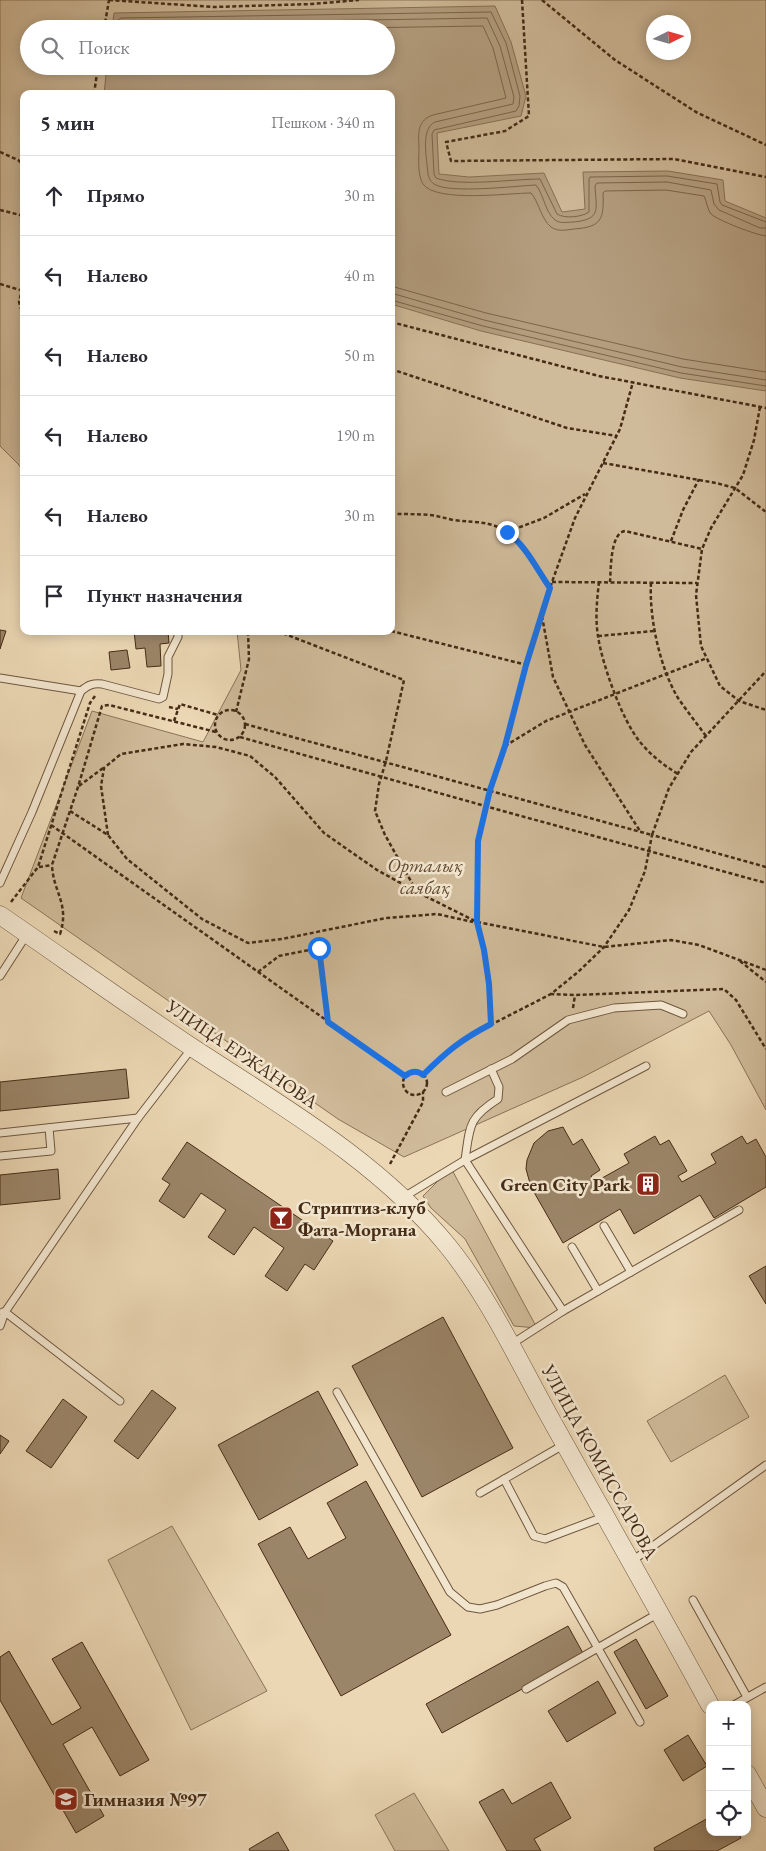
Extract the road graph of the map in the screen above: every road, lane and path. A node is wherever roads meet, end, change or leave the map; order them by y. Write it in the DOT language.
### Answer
graph roads {
  1 [pos="109,0"];
  2 [pos="359,0"];
  3 [pos="522,0"];
  4 [pos="542,0"];
  5 [pos="106,20"];
  6 [pos="97,75"];
  7 [pos="95,90"];
  8 [pos="766,145"];
  9 [pos="0,152"];
  10 [pos="20,162"];
  11 [pos="766,177"];
  12 [pos="0,210"];
  13 [pos="20,215"];
  14 [pos="0,284"];
  15 [pos="20,290"];
  16 [pos="395,323"];
  17 [pos="395,370"];
  18 [pos="633,382"];
  19 [pos="760,407"];
  20 [pos="766,408"];
  21 [pos="617,436"];
  22 [pos="603,463"];
  23 [pos="699,479"];
  24 [pos="735,488"];
  25 [pos="586,494"];
  26 [pos="766,512"];
  27 [pos="395,514"];
  28 [pos="507,532"];
  29 [pos="671,541"];
  30 [pos="702,549"];
  31 [pos="552,582"];
  32 [pos="599,582"];
  33 [pos="610,582"];
  34 [pos="650,583"];
  35 [pos="697,583"];
  36 [pos="550,588"];
  37 [pos="542,615"];
  38 [pos="654,631"];
  39 [pos="395,632"];
  40 [pos="178,635"];
  41 [pos="248,635"];
  42 [pos="287,635"];
  43 [pos="598,636"];
  44 [pos="706,658"];
  45 [pos="526,665"];
  46 [pos="766,671"];
  47 [pos="667,674"];
  48 [pos="0,678"];
  49 [pos="81,691"];
  50 [pos="99,692"];
  51 [pos="616,694"];
  52 [pos="739,701"];
  53 [pos="169,707"];
  54 [pos="178,709"];
  55 [pos="766,710"];
  56 [pos="236,712"];
  57 [pos="570,712"];
  58 [pos="219,716"];
  59 [pos="174,721"];
  60 [pos="245,724"];
  61 [pos="216,732"];
  62 [pos="706,736"];
  63 [pos="240,737"];
  64 [pos="505,746"];
  65 [pos="386,761"];
  66 [pos="104,768"];
  67 [pos="678,774"];
  68 [pos="381,777"];
  69 [pos="78,787"];
  70 [pos="490,790"];
  71 [pos="486,806"];
  72 [pos="70,811"];
  73 [pos="51,825"];
  74 [pos="640,831"];
  75 [pos="62,833"];
  76 [pos="652,834"];
  77 [pos="108,835"];
  78 [pos="649,851"];
  79 [pos="52,865"];
  80 [pos="38,867"];
  81 [pos="766,867"];
  82 [pos="0,883"];
  83 [pos="766,883"];
  84 [pos="417,892"];
  85 [pos="0,915"];
  86 [pos="477,922"];
  87 [pos="27,933"];
  88 [pos="60,934"];
  89 [pos="604,947"];
  90 [pos="736,959"];
  91 [pos="766,970"];
  92 [pos="258,972"];
  93 [pos="0,976"];
  94 [pos="766,982"];
  95 [pos="551,994"];
  96 [pos="683,1014"];
  97 [pos="328,1022"];
  98 [pos="491,1024"];
  99 [pos="192,1048"];
  100 [pos="766,1049"];
  101 [pos="646,1066"];
  102 [pos="491,1069"];
  103 [pos="423,1075"];
  104 [pos="405,1076"];
  105 [pos="423,1092"];
  106 [pos="446,1092"];
  107 [pos="138,1118"];
  108 [pos="49,1128"];
  109 [pos="0,1133"];
  110 [pos="0,1156"];
  111 [pos="465,1160"];
  112 [pos="389,1166"];
  113 [pos="402,1198"];
  114 [pos="739,1210"];
  115 [pos="604,1226"];
  116 [pos="447,1245"];
  117 [pos="572,1247"];
  118 [pos="631,1272"];
  119 [pos="598,1291"];
  120 [pos="563,1311"];
  121 [pos="3,1312"];
  122 [pos="0,1326"];
  123 [pos="510,1345"];
  124 [pos="337,1392"];
  125 [pos="120,1401"];
  126 [pos="565,1444"];
  127 [pos="766,1465"];
  128 [pos="504,1479"];
  129 [pos="480,1492"];
  130 [pos="606,1516"];
  131 [pos="632,1561"];
  132 [pos="693,1600"];
  133 [pos="659,1612"];
  134 [pos="598,1647"];
  135 [pos="766,1686"];
  136 [pos="526,1689"];
  137 [pos="747,1697"];
  138 [pos="708,1701"];
  139 [pos="740,1701"];
  140 [pos="640,1722"];
  141 [pos="751,1781"];
  142 [pos="765,1805"];
  1 -- 2 [label="path"];
  1 -- 5 [label="path"];
  3 -- 11 [label="path"];
  4 -- 8 [label="path"];
  6 -- 7 [label="path"];
  9 -- 10 [label="path"];
  12 -- 13 [label="path"];
  14 -- 15 [label="path"];
  16 -- 18 [label="path"];
  17 -- 21 [label="path"];
  18 -- 19 [label="path"];
  18 -- 21 [label="path"];
  19 -- 20 [label="path"];
  19 -- 24 [label="path"];
  21 -- 22 [label="path"];
  22 -- 23 [label="path"];
  22 -- 25 [label="path"];
  23 -- 24 [label="path"];
  23 -- 29 [label="path"];
  24 -- 26 [label="path"];
  24 -- 30 [label="path"];
  25 -- 28 [label="path"];
  25 -- 31 [label="path"];
  27 -- 28 [label="path"];
  28 -- 36 [label="path"];
  30 -- 33 [label="path"];
  30 -- 35 [label="path"];
  31 -- 32 [label="path"];
  31 -- 36 [label="path"];
  32 -- 33 [label="path"];
  32 -- 43 [label="path"];
  33 -- 34 [label="path"];
  34 -- 35 [label="path"];
  34 -- 38 [label="path"];
  35 -- 44 [label="path"];
  36 -- 37 [label="path"];
  37 -- 45 [label="path"];
  37 -- 57 [label="path"];
  38 -- 43 [label="path"];
  38 -- 47 [label="path"];
  39 -- 45 [label="path"];
  40 -- 49 [label="lane"];
  41 -- 56 [label="path"];
  42 -- 65 [label="path"];
  43 -- 51 [label="path"];
  44 -- 47 [label="path"];
  44 -- 52 [label="path"];
  45 -- 64 [label="path"];
  46 -- 52 [label="path"];
  47 -- 51 [label="path"];
  47 -- 62 [label="path"];
  48 -- 49 [label="lane"];
  49 -- 82 [label="lane"];
  50 -- 73 [label="path"];
  51 -- 57 [label="path"];
  51 -- 67 [label="path"];
  52 -- 55 [label="path"];
  52 -- 62 [label="path"];
  53 -- 54 [label="path"];
  54 -- 58 [label="path"];
  54 -- 59 [label="path"];
  56 -- 58 [label="path"];
  56 -- 60 [label="path"];
  57 -- 64 [label="path"];
  57 -- 74 [label="path"];
  58 -- 61 [label="path"];
  59 -- 61 [label="path"];
  59 -- 69 [label="path"];
  60 -- 63 [label="path"];
  60 -- 65 [label="path"];
  61 -- 63 [label="path"];
  62 -- 67 [label="path"];
  63 -- 68 [label="path"];
  64 -- 70 [label="path"];
  65 -- 68 [label="path"];
  65 -- 70 [label="path"];
  66 -- 69 [label="path"];
  66 -- 77 [label="path"];
  66 -- 84 [label="path"];
  67 -- 76 [label="path"];
  68 -- 71 [label="path"];
  68 -- 84 [label="path"];
  69 -- 72 [label="path"];
  70 -- 71 [label="path"];
  70 -- 74 [label="path"];
  71 -- 78 [label="path"];
  71 -- 86 [label="path"];
  72 -- 75 [label="path"];
  72 -- 77 [label="path"];
  73 -- 75 [label="path"];
  73 -- 80 [label="path"];
  74 -- 76 [label="path"];
  75 -- 79 [label="path"];
  75 -- 92 [label="path"];
  76 -- 78 [label="path"];
  76 -- 81 [label="path"];
  77 -- 86 [label="path"];
  78 -- 83 [label="path"];
  78 -- 89 [label="path"];
  79 -- 80 [label="path"];
  79 -- 88 [label="path"];
  80 -- 85 [label="path"];
  84 -- 86 [label="path"];
  85 -- 87 [label="street, УЛИЦА ЕРЖАНОВА"];
  86 -- 89 [label="path"];
  86 -- 98 [label="path"];
  87 -- 93 [label="lane"];
  87 -- 99 [label="street, УЛИЦА ЕРЖАНОВА"];
  89 -- 90 [label="path"];
  89 -- 95 [label="path"];
  90 -- 91 [label="path"];
  90 -- 94 [label="path"];
  92 -- 97 [label="path"];
  92 -- 97 [label="path"];
  95 -- 98 [label="path"];
  95 -- 100 [label="path"];
  96 -- 102 [label="lane"];
  97 -- 104 [label="path"];
  98 -- 103 [label="path"];
  99 -- 107 [label="lane"];
  99 -- 113 [label="street, УЛИЦА ЕРЖАНОВА"];
  101 -- 111 [label="lane"];
  102 -- 106 [label="lane"];
  102 -- 111 [label="lane"];
  103 -- 104 [label="path"];
  103 -- 105 [label="path"];
  104 -- 105 [label="path"];
  105 -- 112 [label="path"];
  107 -- 108 [label="lane"];
  107 -- 121 [label="lane"];
  108 -- 109 [label="lane"];
  108 -- 110 [label="lane"];
  111 -- 113 [label="lane"];
  111 -- 120 [label="lane"];
  113 -- 116 [label="street, УЛИЦА ЕРЖАНОВА"];
  114 -- 118 [label="lane"];
  115 -- 118 [label="lane"];
  116 -- 123 [label="street, УЛИЦА КОМИССАРОВА"];
  117 -- 119 [label="lane"];
  118 -- 119 [label="lane"];
  119 -- 120 [label="lane"];
  120 -- 123 [label="lane"];
  121 -- 122 [label="lane"];
  121 -- 125 [label="lane"];
  123 -- 126 [label="street, УЛИЦА КОМИССАРОВА"];
  124 -- 134 [label="lane"];
  126 -- 128 [label="lane"];
  126 -- 130 [label="street, УЛИЦА КОМИССАРОВА"];
  127 -- 131 [label="lane"];
  128 -- 129 [label="lane"];
  128 -- 130 [label="lane"];
  130 -- 131 [label="street, УЛИЦА КОМИССАРОВА"];
  131 -- 133 [label="street, УЛИЦА КОМИССАРОВА"];
  132 -- 137 [label="lane"];
  133 -- 134 [label="lane"];
  133 -- 138 [label="street, УЛИЦА КОМИССАРОВА"];
  134 -- 136 [label="lane"];
  134 -- 140 [label="lane"];
  135 -- 137 [label="lane"];
  137 -- 139 [label="lane"];
  141 -- 142 [label="street"];
}
